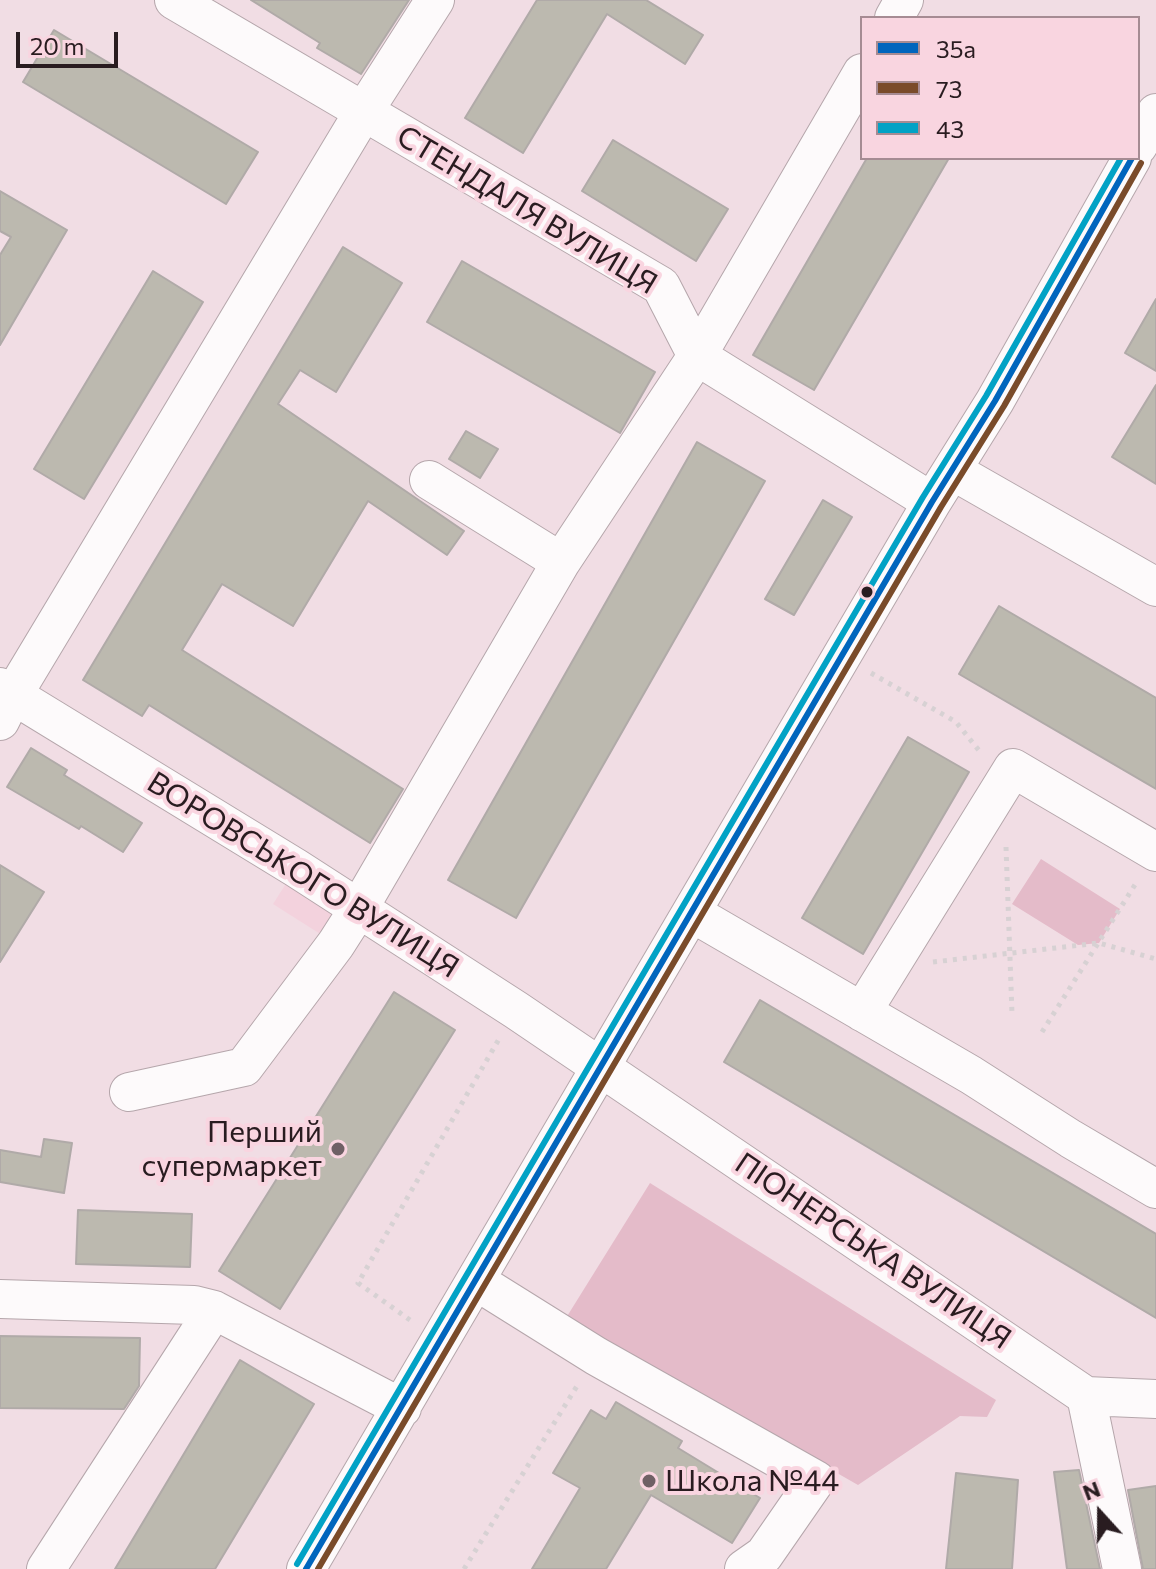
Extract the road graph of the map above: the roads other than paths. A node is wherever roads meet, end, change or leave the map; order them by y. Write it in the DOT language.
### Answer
graph roads {
  1 [pos="174,0"];
  2 [pos="435,0"];
  3 [pos="860,76"];
  4 [pos="364,111"];
  5 [pos="1156,113"];
  6 [pos="1140,142"];
  7 [pos="1131,160"];
  8 [pos="697,356"];
  9 [pos="953,471"];
  10 [pos="429,480"];
  11 [pos="932,502"];
  12 [pos="561,562"];
  13 [pos="1156,587"];
  14 [pos="4,701"];
  15 [pos="1155,852"];
  16 [pos="359,908"];
  17 [pos="692,913"];
  18 [pos="862,1012"];
  19 [pos="602,1067"];
  20 [pos="129,1092"];
  21 [pos="1156,1189"];
  22 [pos="476,1281"];
  23 [pos="0,1299"];
  24 [pos="214,1310"];
  25 [pos="1086,1396"];
  26 [pos="1156,1399"];
  27 [pos="402,1408"];
  28 [pos="46,1569"];
  29 [pos="306,1569"];
  30 [pos="744,1569"];
  31 [pos="1122,1569"];
  1 -- 4 [label="street, СТЕНДАЛЯ ВУЛИЦЯ"];
  2 -- 4 [label="street"];
  3 -- 8 [label="street"];
  4 -- 8 [label="street, СТЕНДАЛЯ ВУЛИЦЯ"];
  4 -- 14 [label="street"];
  5 -- 6 [label="street"];
  7 -- 9 [label="street"];
  8 -- 11 [label="street"];
  8 -- 12 [label="street"];
  9 -- 11 [label="street"];
  9 -- 13 [label="street"];
  10 -- 12 [label="street"];
  11 -- 17 [label="street"];
  12 -- 16 [label="street"];
  14 -- 16 [label="street, ВОРОВСЬКОГО ВУЛИЦЯ"];
  15 -- 18 [label="street"];
  16 -- 19 [label="street, ВОРОВСЬКОГО ВУЛИЦЯ"];
  16 -- 20 [label="street"];
  17 -- 18 [label="street"];
  17 -- 19 [label="street"];
  18 -- 21 [label="street"];
  19 -- 22 [label="street"];
  19 -- 25 [label="street, ПІОНЕРСЬКА ВУЛИЦЯ"];
  22 -- 27 [label="street"];
  22 -- 30 [label="street"];
  23 -- 24 [label="street"];
  24 -- 27 [label="street"];
  24 -- 28 [label="street"];
  25 -- 26 [label="street"];
  25 -- 31 [label="street"];
  27 -- 29 [label="street"];
}
